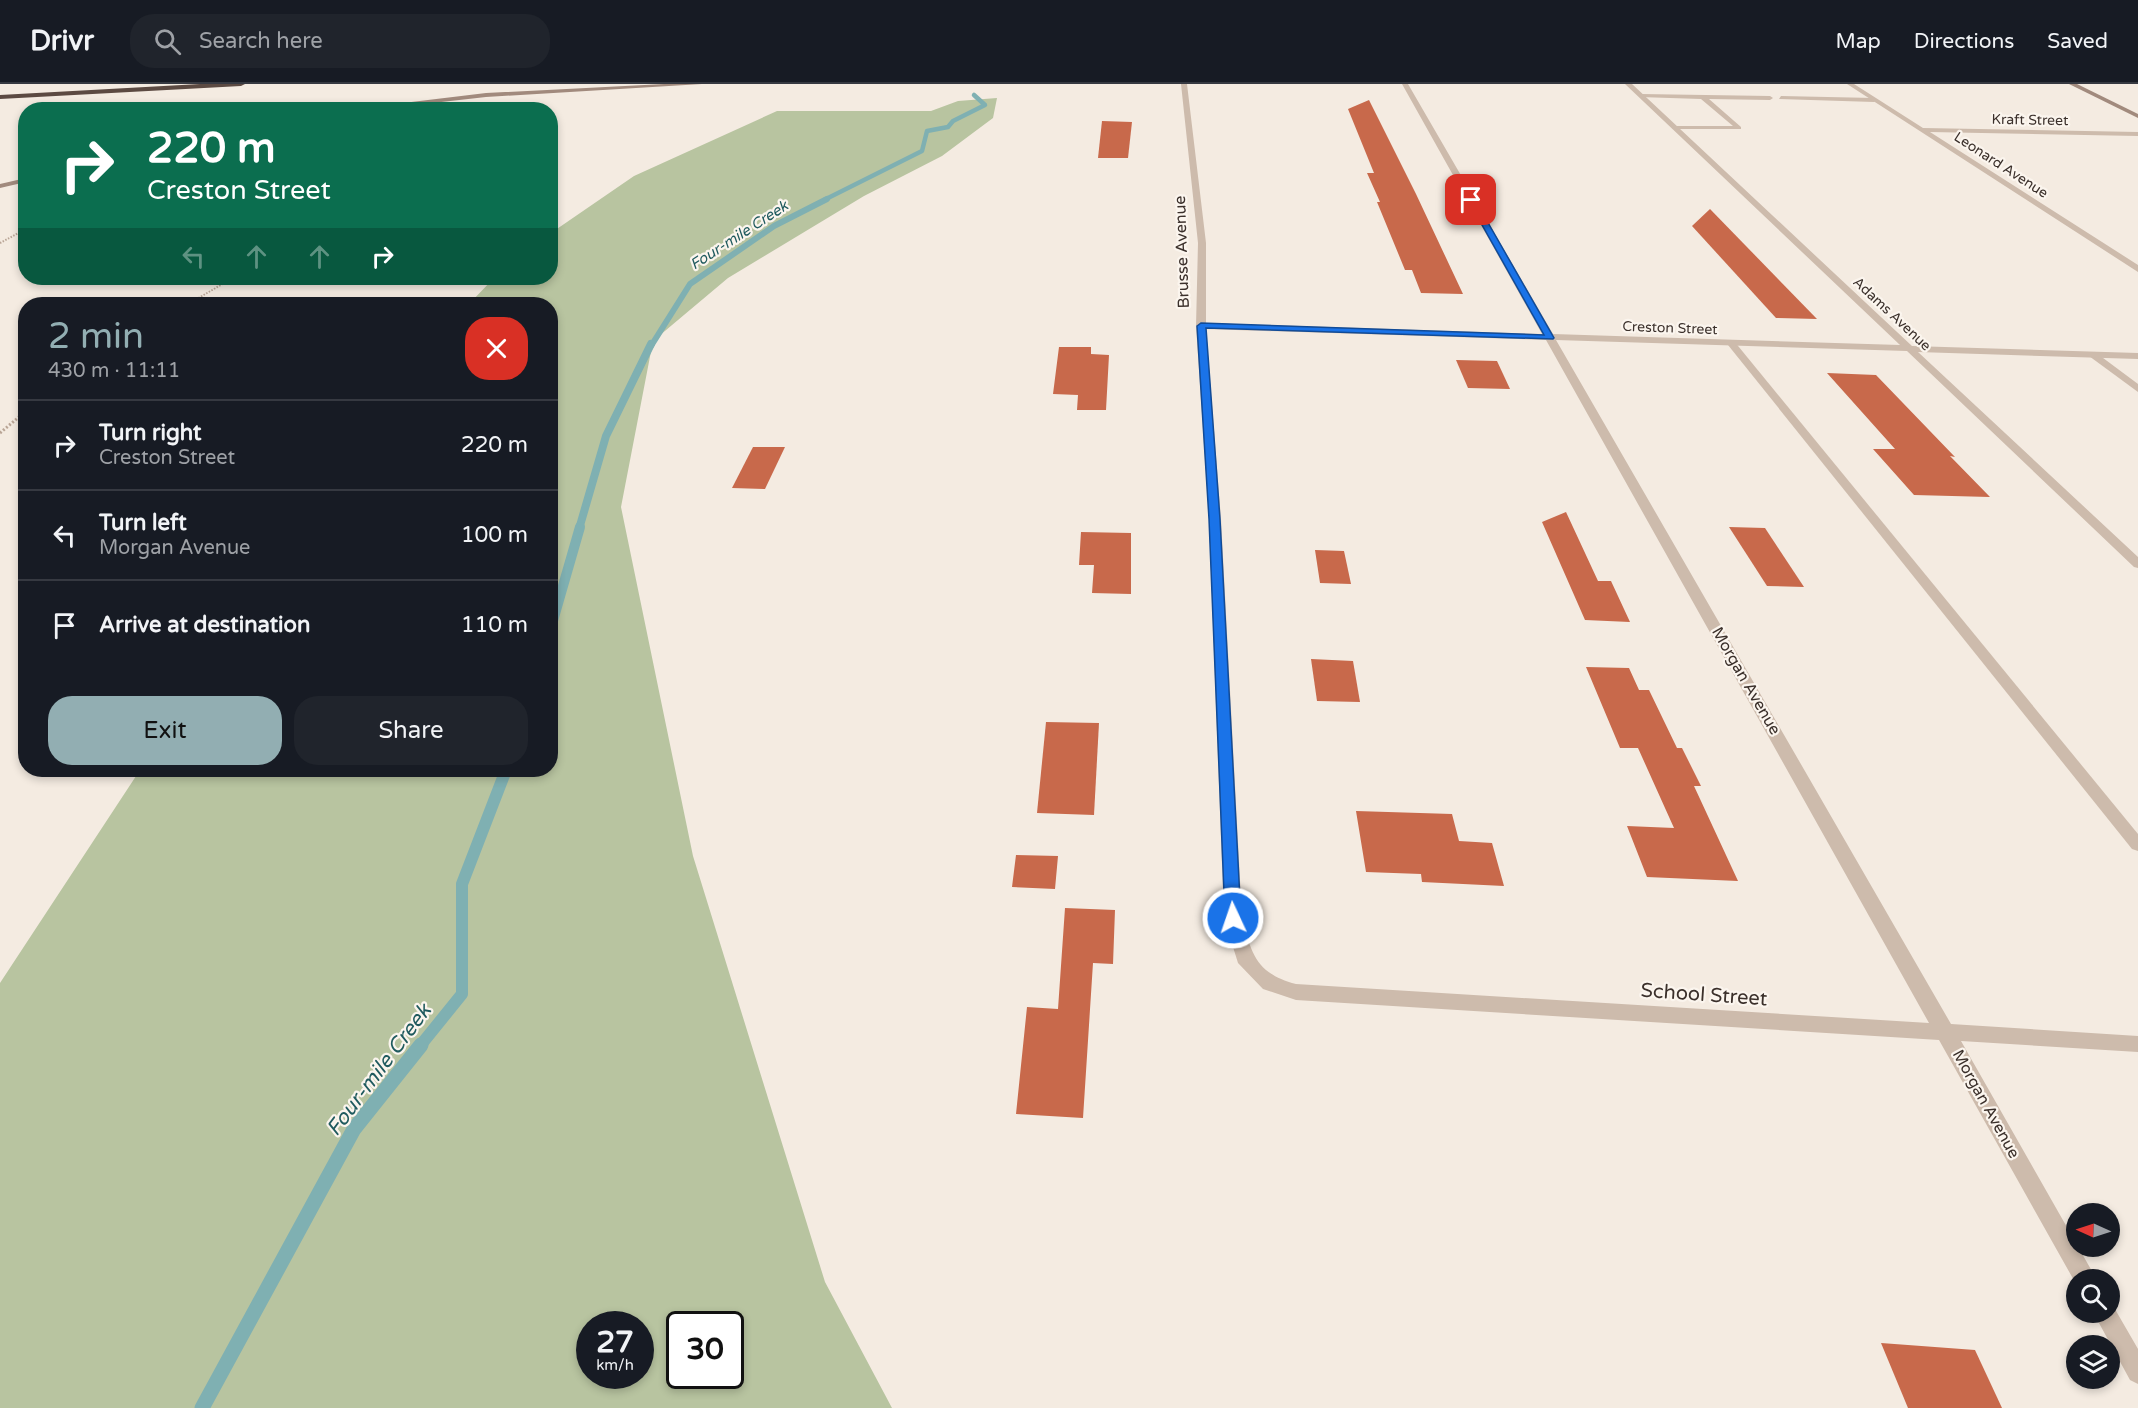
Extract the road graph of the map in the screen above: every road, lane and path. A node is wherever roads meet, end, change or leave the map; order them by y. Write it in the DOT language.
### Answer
graph roads {
  1 [pos="221,84"];
  2 [pos="241,84"];
  3 [pos="699,84"];
  4 [pos="1184,84"];
  5 [pos="1405,84"];
  6 [pos="1628,84"];
  7 [pos="1850,84"];
  8 [pos="2072,84"];
  9 [pos="0,91"];
  10 [pos="1641,96"];
  11 [pos="0,97"];
  12 [pos="1703,97"];
  13 [pos="1770,98"];
  14 [pos="1781,98"];
  15 [pos="1874,100"];
  16 [pos="422,102"];
  17 [pos="2138,116"];
  18 [pos="1673,127"];
  19 [pos="1921,130"];
  20 [pos="2138,134"];
  21 [pos="18,182"];
  22 [pos="0,186"];
  23 [pos="18,233"];
  24 [pos="0,243"];
  25 [pos="2138,269"];
  26 [pos="221,285"];
  27 [pos="200,297"];
  28 [pos="1201,326"];
  29 [pos="1550,338"];
  30 [pos="1731,343"];
  31 [pos="1909,349"];
  32 [pos="2092,354"];
  33 [pos="2138,356"];
  34 [pos="2138,389"];
  35 [pos="18,418"];
  36 [pos="0,433"];
  37 [pos="2138,564"];
  38 [pos="2138,845"];
  39 [pos="1269,984"];
  40 [pos="1947,1034"];
  41 [pos="2138,1044"];
  42 [pos="2080,1269"];
  43 [pos="2110,1323"];
  44 [pos="2138,1372"];
  1 -- 9 [label="highway"];
  2 -- 11 [label="highway"];
  3 -- 16 [label="street"];
  4 -- 28 [label="street, Brusse Avenue"];
  5 -- 29 [label="street, Morgan Avenue"];
  6 -- 10 [label="street, Adams Avenue"];
  7 -- 15 [label="street, Leonard Avenue"];
  8 -- 17 [label="street"];
  10 -- 12 [label="street"];
  10 -- 18 [label="street, Adams Avenue"];
  12 -- 13 [label="street"];
  12 -- 18 [label="street"];
  14 -- 15 [label="street"];
  15 -- 19 [label="street, Leonard Avenue"];
  18 -- 31 [label="street, Adams Avenue"];
  19 -- 20 [label="street, Kraft Street"];
  19 -- 25 [label="street, Leonard Avenue"];
  21 -- 22 [label="street"];
  23 -- 24 [label="path"];
  26 -- 27 [label="path"];
  28 -- 29 [label="street, Creston Street"];
  28 -- 39 [label="street, Brusse Avenue"];
  29 -- 30 [label="street, Creston Street"];
  29 -- 40 [label="street, Morgan Avenue"];
  30 -- 31 [label="street, Creston Street"];
  30 -- 38 [label="street"];
  31 -- 32 [label="street, Creston Street"];
  31 -- 37 [label="street, Adams Avenue"];
  32 -- 33 [label="street, Creston Street"];
  32 -- 34 [label="street"];
  35 -- 36 [label="path"];
  39 -- 40 [label="street, School Street"];
  40 -- 41 [label="street, School Street"];
  40 -- 42 [label="street, Morgan Avenue"];
  43 -- 44 [label="street"];
}
